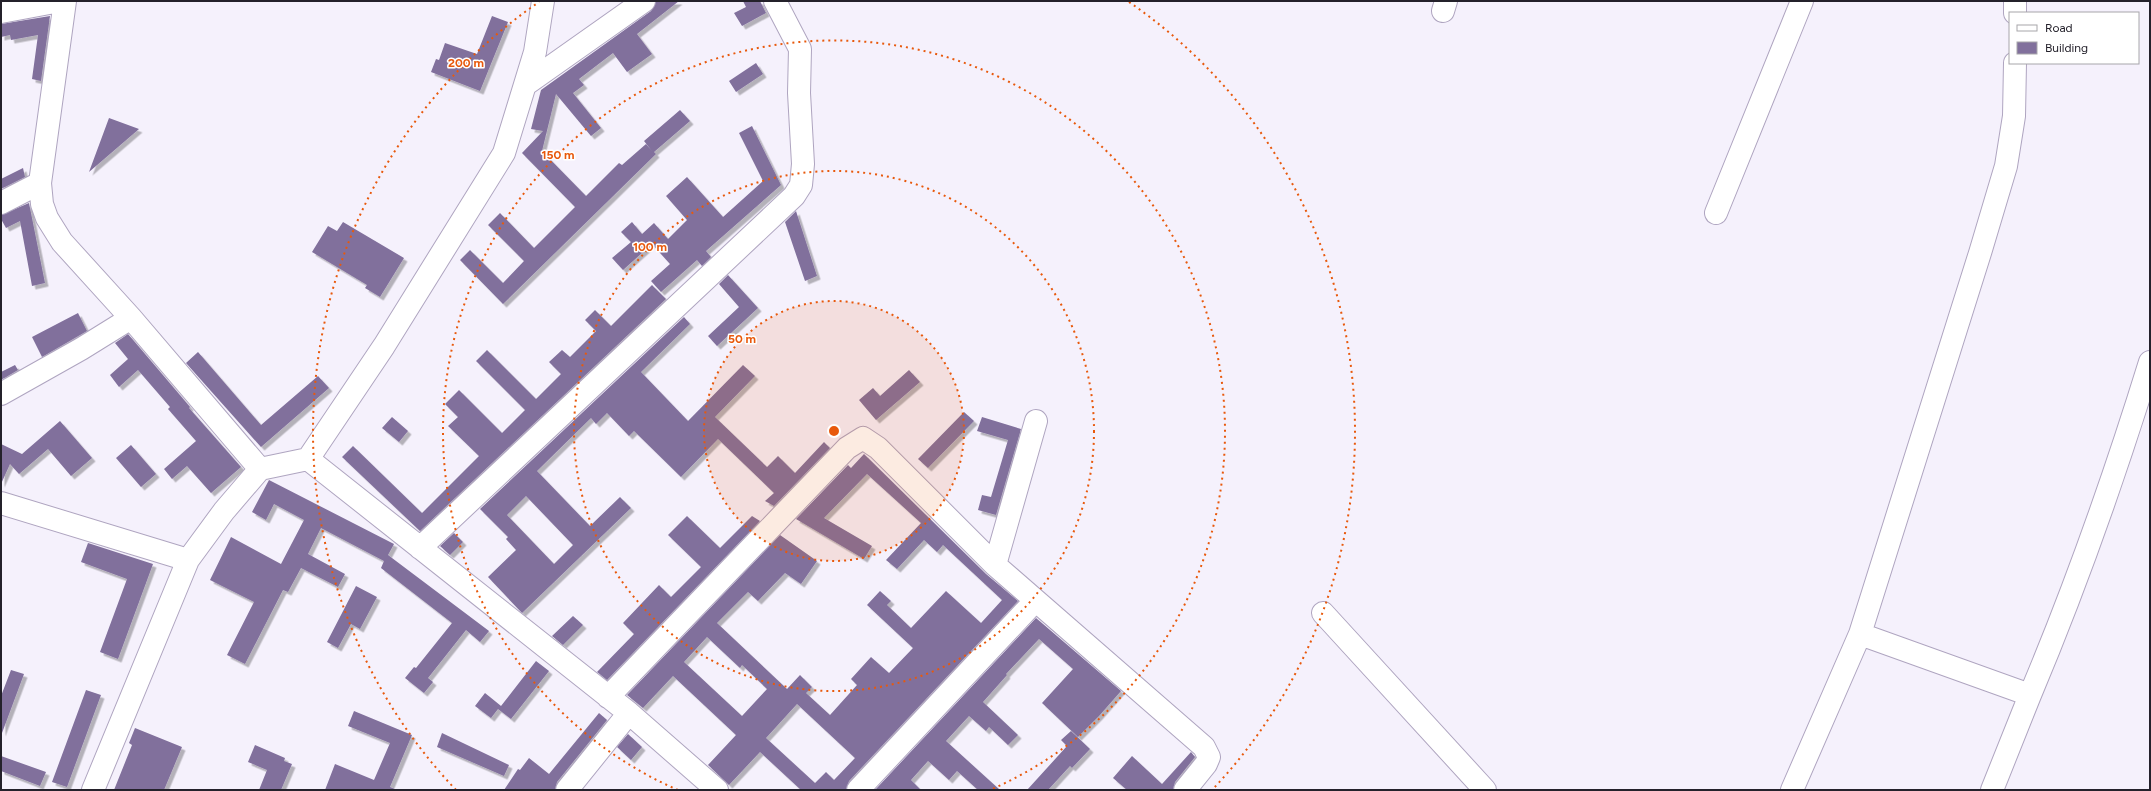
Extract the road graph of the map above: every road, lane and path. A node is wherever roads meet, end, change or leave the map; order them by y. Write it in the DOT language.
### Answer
graph roads {
  1 [pos="60,1"];
  2 [pos="65,1"];
  3 [pos="543,1"];
  4 [pos="644,1"];
  5 [pos="775,1"];
  6 [pos="1802,1"];
  7 [pos="2015,1"];
  8 [pos="1,12"];
  9 [pos="2015,12"];
  10 [pos="2014,64"];
  11 [pos="525,85"];
  12 [pos="40,183"];
  13 [pos="1,203"];
  14 [pos="1716,213"];
  15 [pos="131,318"];
  16 [pos="2150,362"];
  17 [pos="1,394"];
  18 [pos="1036,421"];
  19 [pos="308,459"];
  20 [pos="260,470"];
  21 [pos="2,506"];
  22 [pos="420,548"];
  23 [pos="188,560"];
  24 [pos="995,565"];
  25 [pos="1035,601"];
  26 [pos="1323,614"];
  27 [pos="1860,634"];
  28 [pos="2030,694"];
  29 [pos="608,697"];
  30 [pos="629,713"];
  31 [pos="93,790"];
  32 [pos="567,790"];
  33 [pos="717,790"];
  34 [pos="858,790"];
  35 [pos="1185,790"];
  36 [pos="1486,790"];
  37 [pos="1792,790"];
  38 [pos="1992,790"];
  1 -- 8 [label="street"];
  2 -- 12 [label="street"];
  3 -- 11 [label="street"];
  4 -- 11 [label="street"];
  5 -- 22 [label="street"];
  6 -- 14 [label="street"];
  7 -- 9 [label="street"];
  10 -- 27 [label="street"];
  11 -- 19 [label="street"];
  12 -- 13 [label="street"];
  12 -- 15 [label="street"];
  15 -- 17 [label="street"];
  15 -- 20 [label="street"];
  16 -- 28 [label="street"];
  18 -- 24 [label="street"];
  19 -- 20 [label="street"];
  19 -- 22 [label="street"];
  20 -- 23 [label="street"];
  21 -- 23 [label="street"];
  22 -- 29 [label="street"];
  23 -- 31 [label="street"];
  24 -- 25 [label="street"];
  24 -- 29 [label="street"];
  25 -- 34 [label="street"];
  25 -- 35 [label="street"];
  26 -- 36 [label="street"];
  27 -- 28 [label="street"];
  27 -- 37 [label="street"];
  28 -- 38 [label="street"];
  29 -- 30 [label="street"];
  30 -- 32 [label="street"];
  30 -- 33 [label="street"];
}
